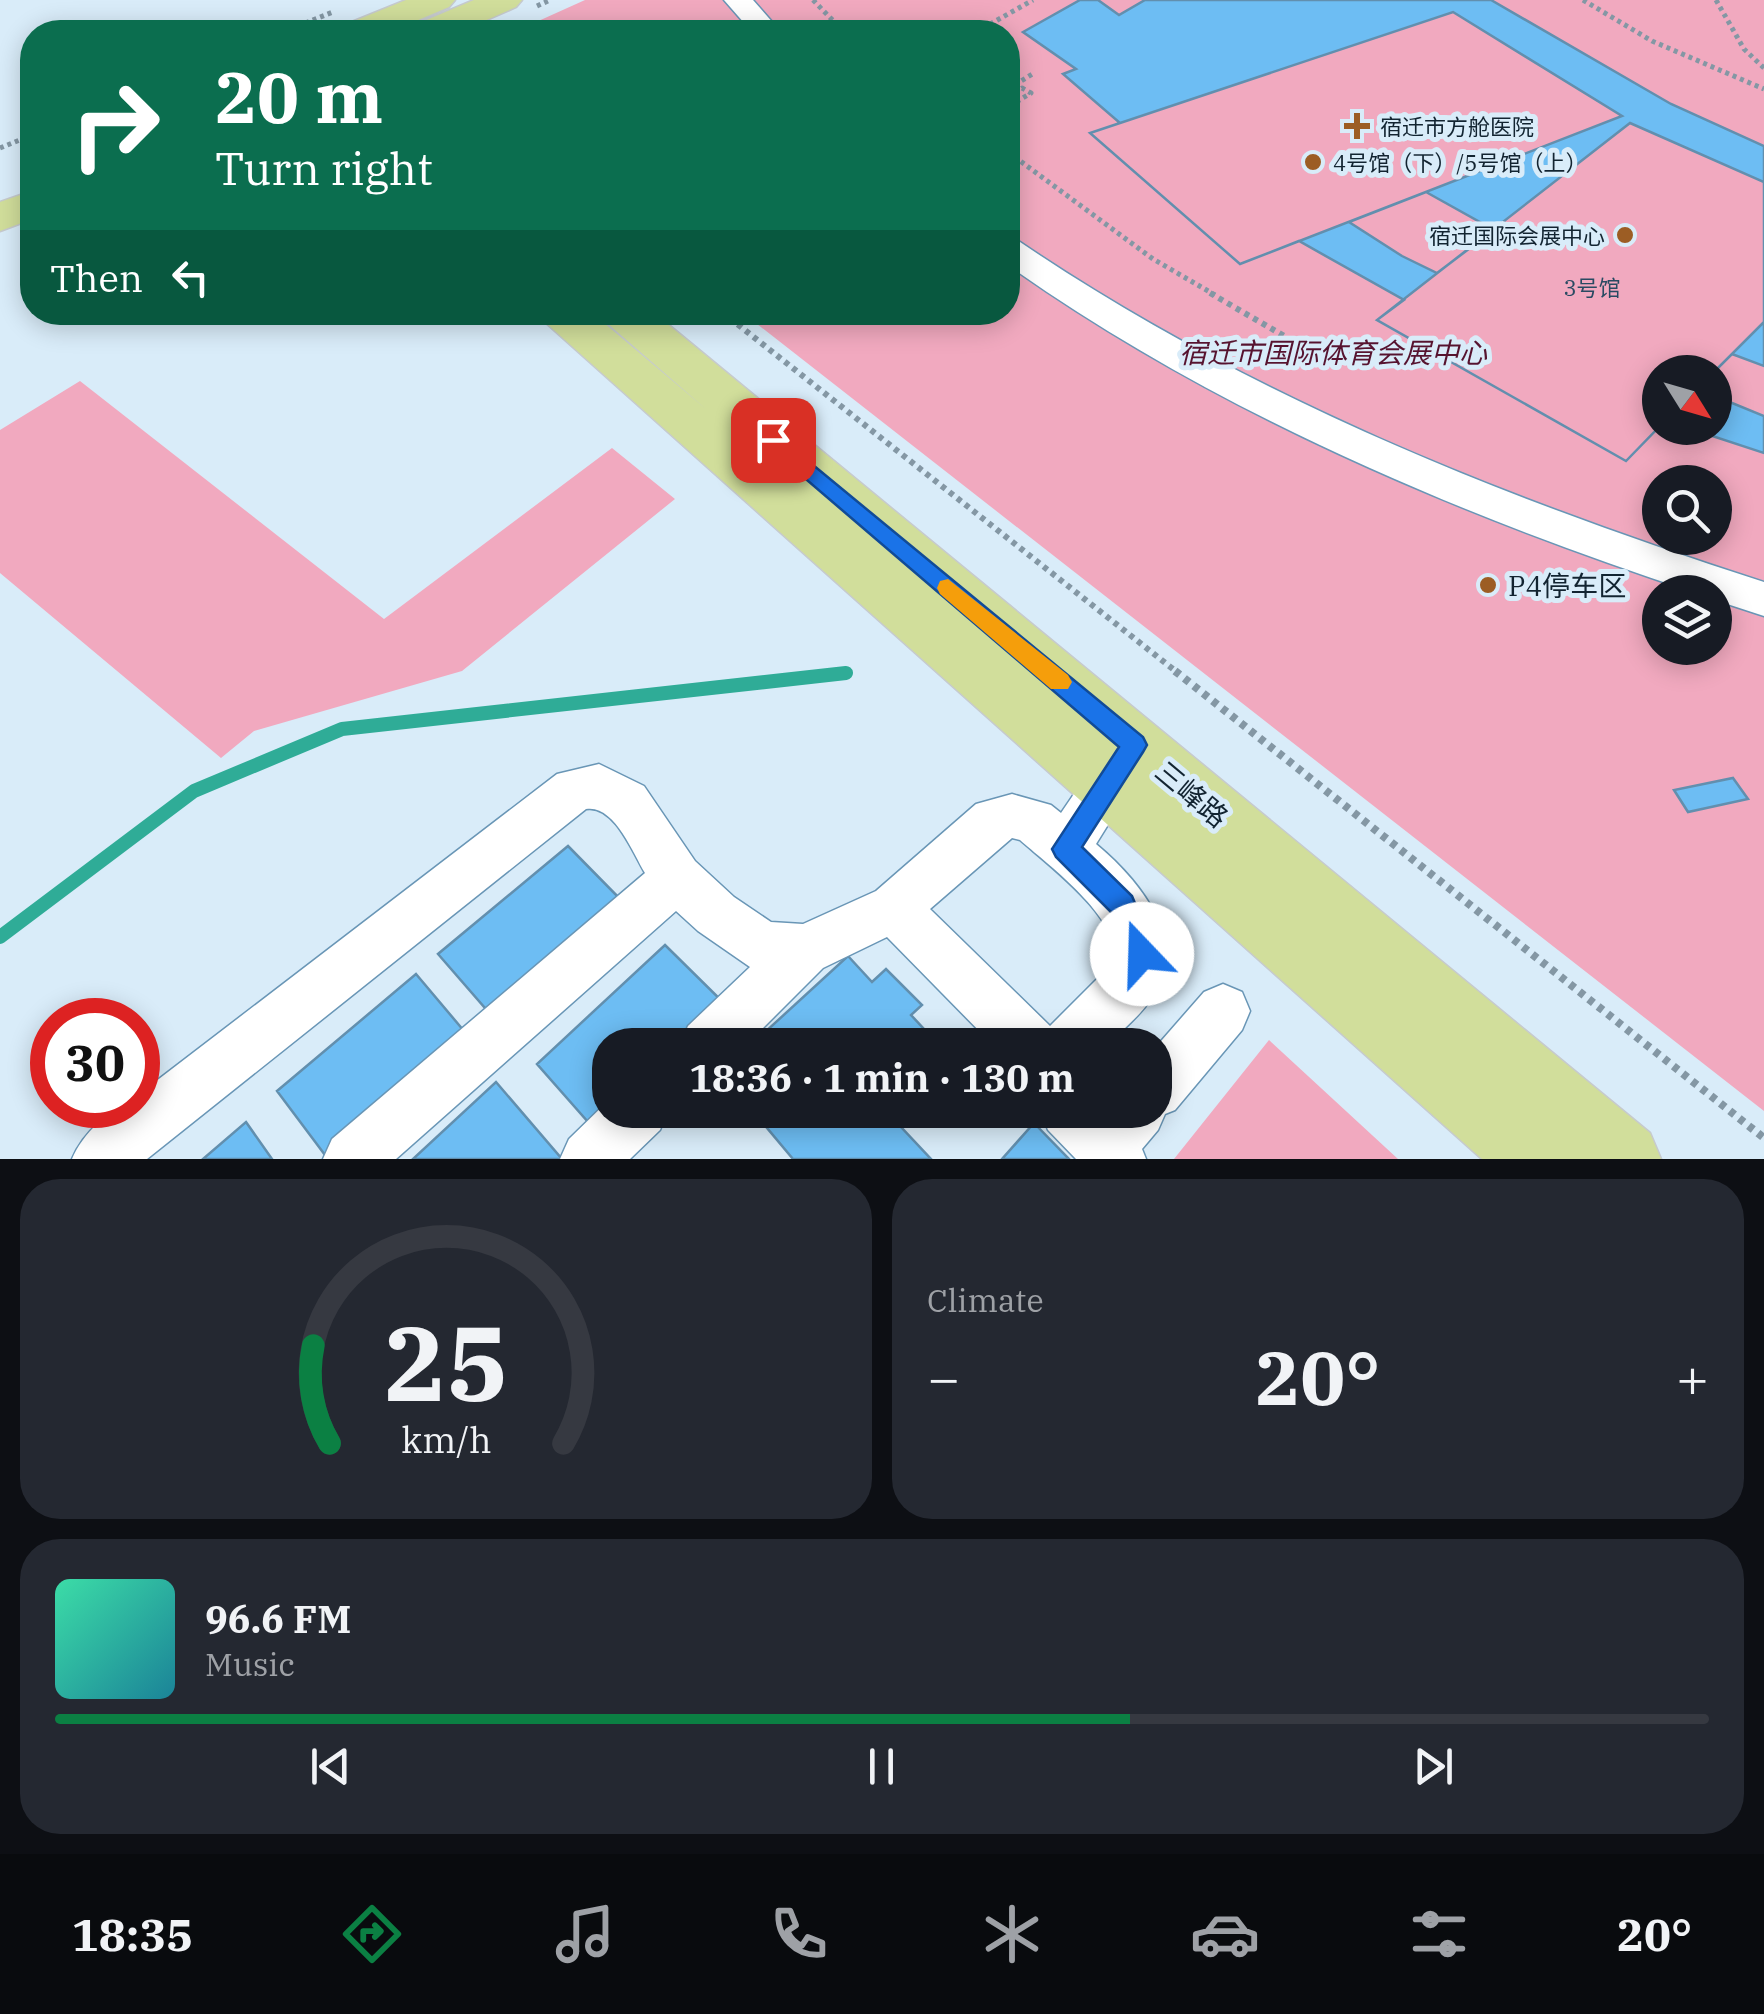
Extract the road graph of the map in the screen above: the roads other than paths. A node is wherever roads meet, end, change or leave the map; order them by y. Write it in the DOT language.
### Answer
graph roads {
  1 [pos="504,0"];
  2 [pos="738,0"];
  3 [pos="417,11"];
  4 [pos="353,20"];
  5 [pos="756,20"];
  6 [pos="1020,257"];
  7 [pos="578,325"];
  8 [pos="637,325"];
  9 [pos="1764,599"];
  10 [pos="1121,764"];
  11 [pos="1065,849"];
  12 [pos="677,878"];
  13 [pos="894,908"];
  14 [pos="805,950"];
  15 [pos="1223,1011"];
  16 [pos="725,1028"];
  17 [pos="1014,1028"];
  18 [pos="1086,1028"];
  19 [pos="1172,1070"];
  20 [pos="622,1128"];
  21 [pos="101,1159"];
  22 [pos="352,1159"];
  23 [pos="590,1159"];
  24 [pos="1538,1159"];
  25 [pos="1624,1159"];
  1 -- 3 [label="main road"];
  2 -- 5 [label="street"];
  3 -- 4 [label="main road"];
  6 -- 9 [label="street"];
  7 -- 10 [label="main road, 三峰路"];
  8 -- 10 [label="main road, 三峰路"];
  10 -- 11 [label="street"];
  10 -- 24 [label="main road, 三峰路"];
  10 -- 25 [label="main road, 三峰路"];
  11 -- 13 [label="street"];
  11 -- 18 [label="street"];
  12 -- 14 [label="street"];
  12 -- 21 [label="street"];
  12 -- 22 [label="street"];
  13 -- 14 [label="street"];
  13 -- 17 [label="street"];
  14 -- 16 [label="street"];
  15 -- 19 [label="street"];
  20 -- 23 [label="street"];
}
